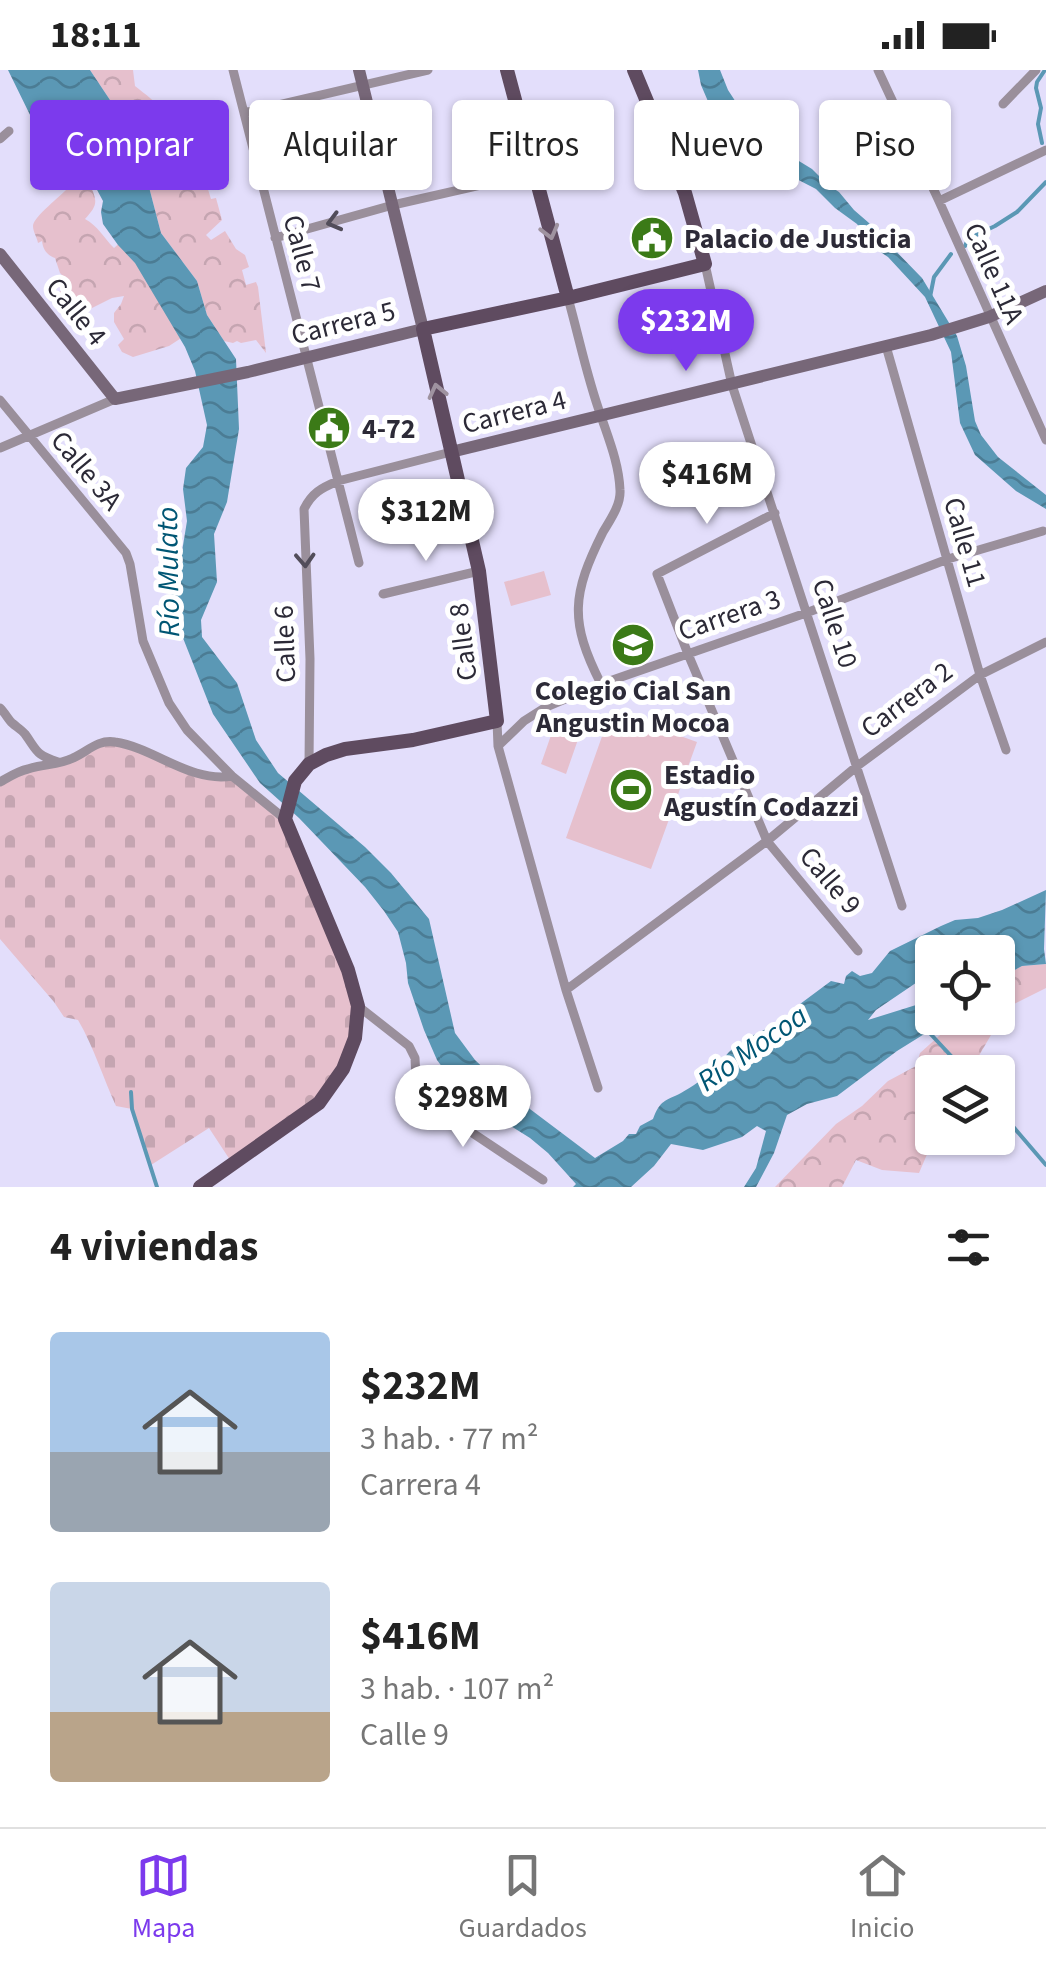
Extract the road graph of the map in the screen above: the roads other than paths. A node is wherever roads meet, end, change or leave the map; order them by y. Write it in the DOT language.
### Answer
graph roads {
  1 [pos="232,70"];
  2 [pos="359,70"];
  3 [pos="428,70"];
  4 [pos="506,70"];
  5 [pos="634,70"];
  6 [pos="878,70"];
  7 [pos="1036,70"];
  8 [pos="363,87"];
  9 [pos="514,100"];
  10 [pos="1003,104"];
  11 [pos="244,114"];
  12 [pos="9,131"];
  13 [pos="0,139"];
  14 [pos="1044,151"];
  15 [pos="459,190"];
  16 [pos="539,190"];
  17 [pos="939,201"];
  18 [pos="393,205"];
  19 [pos="275,238"];
  20 [pos="0,254"];
  21 [pos="704,264"];
  22 [pos="1046,290"];
  23 [pos="568,298"];
  24 [pos="990,317"];
  25 [pos="422,329"];
  26 [pos="886,346"];
  27 [pos="308,357"];
  28 [pos="732,385"];
  29 [pos="116,399"];
  30 [pos="0,400"];
  31 [pos="600,415"];
  32 [pos="30,436"];
  33 [pos="1046,440"];
  34 [pos="0,448"];
  35 [pos="451,452"];
  36 [pos="338,481"];
  37 [pos="774,513"];
  38 [pos="1044,530"];
  39 [pos="948,559"];
  40 [pos="359,563"];
  41 [pos="479,571"];
  42 [pos="383,594"];
  43 [pos="806,613"];
  44 [pos="1046,642"];
  45 [pos="688,654"];
  46 [pos="980,675"];
  47 [pos="601,684"];
  48 [pos="0,708"];
  49 [pos="496,720"];
  50 [pos="498,746"];
  51 [pos="1006,750"];
  52 [pos="60,763"];
  53 [pos="308,764"];
  54 [pos="856,768"];
  55 [pos="232,776"];
  56 [pos="0,782"];
  57 [pos="285,816"];
  58 [pos="767,841"];
  59 [pos="902,906"];
  60 [pos="858,951"];
  61 [pos="566,990"];
  62 [pos="358,1006"];
  63 [pos="598,1088"];
  64 [pos="543,1180"];
  65 [pos="200,1187"];
  1 -- 11 [label="street, Calle 7"];
  2 -- 8 [label="main road, Calle 8"];
  3 -- 8 [label="street"];
  4 -- 9 [label="main road"];
  5 -- 21 [label="main road, Calle 10"];
  6 -- 17 [label="street, Calle 11A"];
  7 -- 10 [label="street"];
  8 -- 11 [label="street"];
  8 -- 18 [label="main road, Calle 8"];
  11 -- 19 [label="street, Calle 7"];
  12 -- 13 [label="street"];
  14 -- 17 [label="street"];
  15 -- 18 [label="street"];
  16 -- 23 [label="main road, one-way"];
  17 -- 24 [label="street, Calle 11A"];
  18 -- 19 [label="street, one-way"];
  18 -- 25 [label="main road, Calle 8"];
  19 -- 27 [label="street, Calle 7"];
  20 -- 29 [label="main road, Calle 4"];
  21 -- 23 [label="main road, Carrera 5"];
  21 -- 28 [label="street, Calle 10"];
  22 -- 24 [label="main road, Carrera 4"];
  23 -- 25 [label="main road, Carrera 5"];
  23 -- 31 [label="street"];
  24 -- 26 [label="main road, Carrera 4"];
  24 -- 33 [label="street, Calle 11A"];
  25 -- 27 [label="main road, Carrera 5"];
  35 -- 25 [label="main road, Calle 8, one-way"];
  26 -- 28 [label="main road, Carrera 4"];
  26 -- 39 [label="street, Calle 11"];
  27 -- 29 [label="main road, Carrera 5"];
  27 -- 36 [label="street, Calle 7"];
  28 -- 31 [label="main road, Carrera 4"];
  28 -- 37 [label="street, Calle 10"];
  29 -- 32 [label="street, Carrera 5"];
  30 -- 32 [label="street, Calle 3A"];
  31 -- 35 [label="main road, Carrera 4"];
  31 -- 47 [label="street"];
  32 -- 34 [label="street, Carrera 5"];
  32 -- 55 [label="street, Calle 3A"];
  35 -- 36 [label="street, Carrera 4"];
  35 -- 41 [label="main road, Calle 8"];
  36 -- 40 [label="street, Calle 7"];
  36 -- 53 [label="street, Calle 6, one-way"];
  37 -- 43 [label="street, Calle 10"];
  37 -- 45 [label="street, Calle 9"];
  38 -- 39 [label="street, Carrera 3"];
  39 -- 43 [label="street, Carrera 3"];
  39 -- 46 [label="street, Calle 11"];
  41 -- 42 [label="street"];
  41 -- 49 [label="main road, Calle 8"];
  43 -- 45 [label="street, Carrera 3"];
  43 -- 54 [label="street, Calle 10"];
  44 -- 46 [label="street, Carrera 2"];
  45 -- 47 [label="street, Carrera 3"];
  45 -- 58 [label="street, Calle 9"];
  46 -- 51 [label="street, Calle 11"];
  46 -- 54 [label="street, Carrera 2"];
  47 -- 50 [label="street, Carrera 3"];
  48 -- 52 [label="street"];
  49 -- 50 [label="street, Calle 8"];
  49 -- 53 [label="main road"];
  50 -- 61 [label="street, Calle 8"];
  52 -- 55 [label="street"];
  52 -- 56 [label="street"];
  53 -- 57 [label="main road"];
  54 -- 58 [label="street, Carrera 2"];
  54 -- 59 [label="street, Calle 10"];
  55 -- 57 [label="street, Calle 3A"];
  57 -- 62 [label="main road"];
  58 -- 60 [label="street, Calle 9"];
  58 -- 61 [label="street, Carrera 2"];
  61 -- 63 [label="street, Calle 8"];
  62 -- 64 [label="street"];
  62 -- 65 [label="main road"];
}
